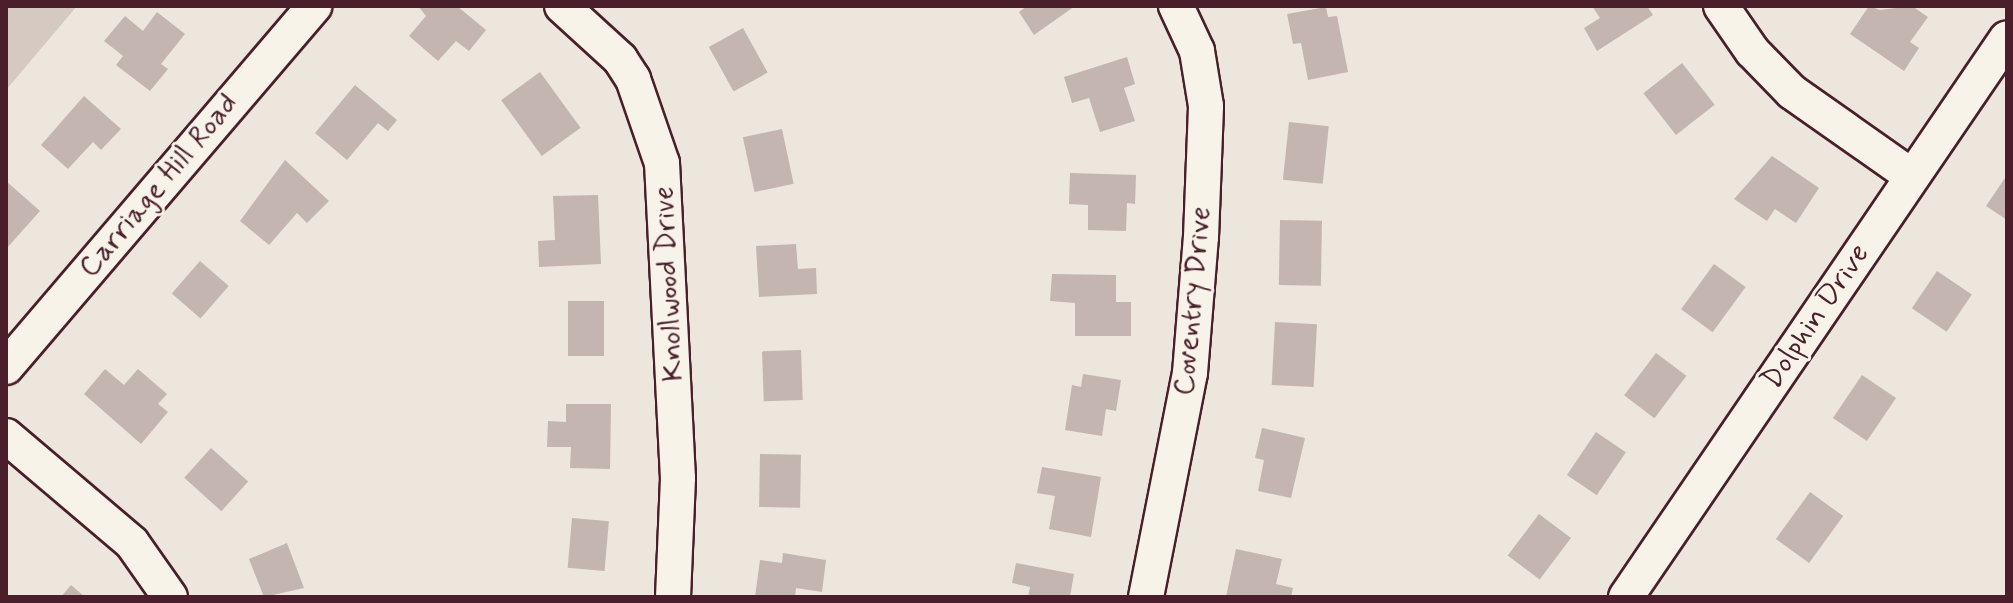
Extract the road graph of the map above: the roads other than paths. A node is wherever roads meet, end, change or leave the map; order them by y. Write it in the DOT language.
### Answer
graph roads {
  1 [pos="314,6"];
  2 [pos="562,6"];
  3 [pos="1176,6"];
  4 [pos="1721,6"];
  5 [pos="2007,38"];
  6 [pos="1910,175"];
  7 [pos="6,367"];
  8 [pos="6,436"];
  9 [pos="170,597"];
  10 [pos="673,597"];
  11 [pos="1146,597"];
  12 [pos="1626,597"];
  1 -- 7 [label="street, Carriage Hill Road"];
  2 -- 10 [label="street, Knollwood Drive"];
  3 -- 11 [label="street, Coventry Drive"];
  4 -- 6 [label="street"];
  5 -- 6 [label="street, Dolphin Drive"];
  6 -- 12 [label="street, Dolphin Drive"];
  8 -- 9 [label="street"];
}
